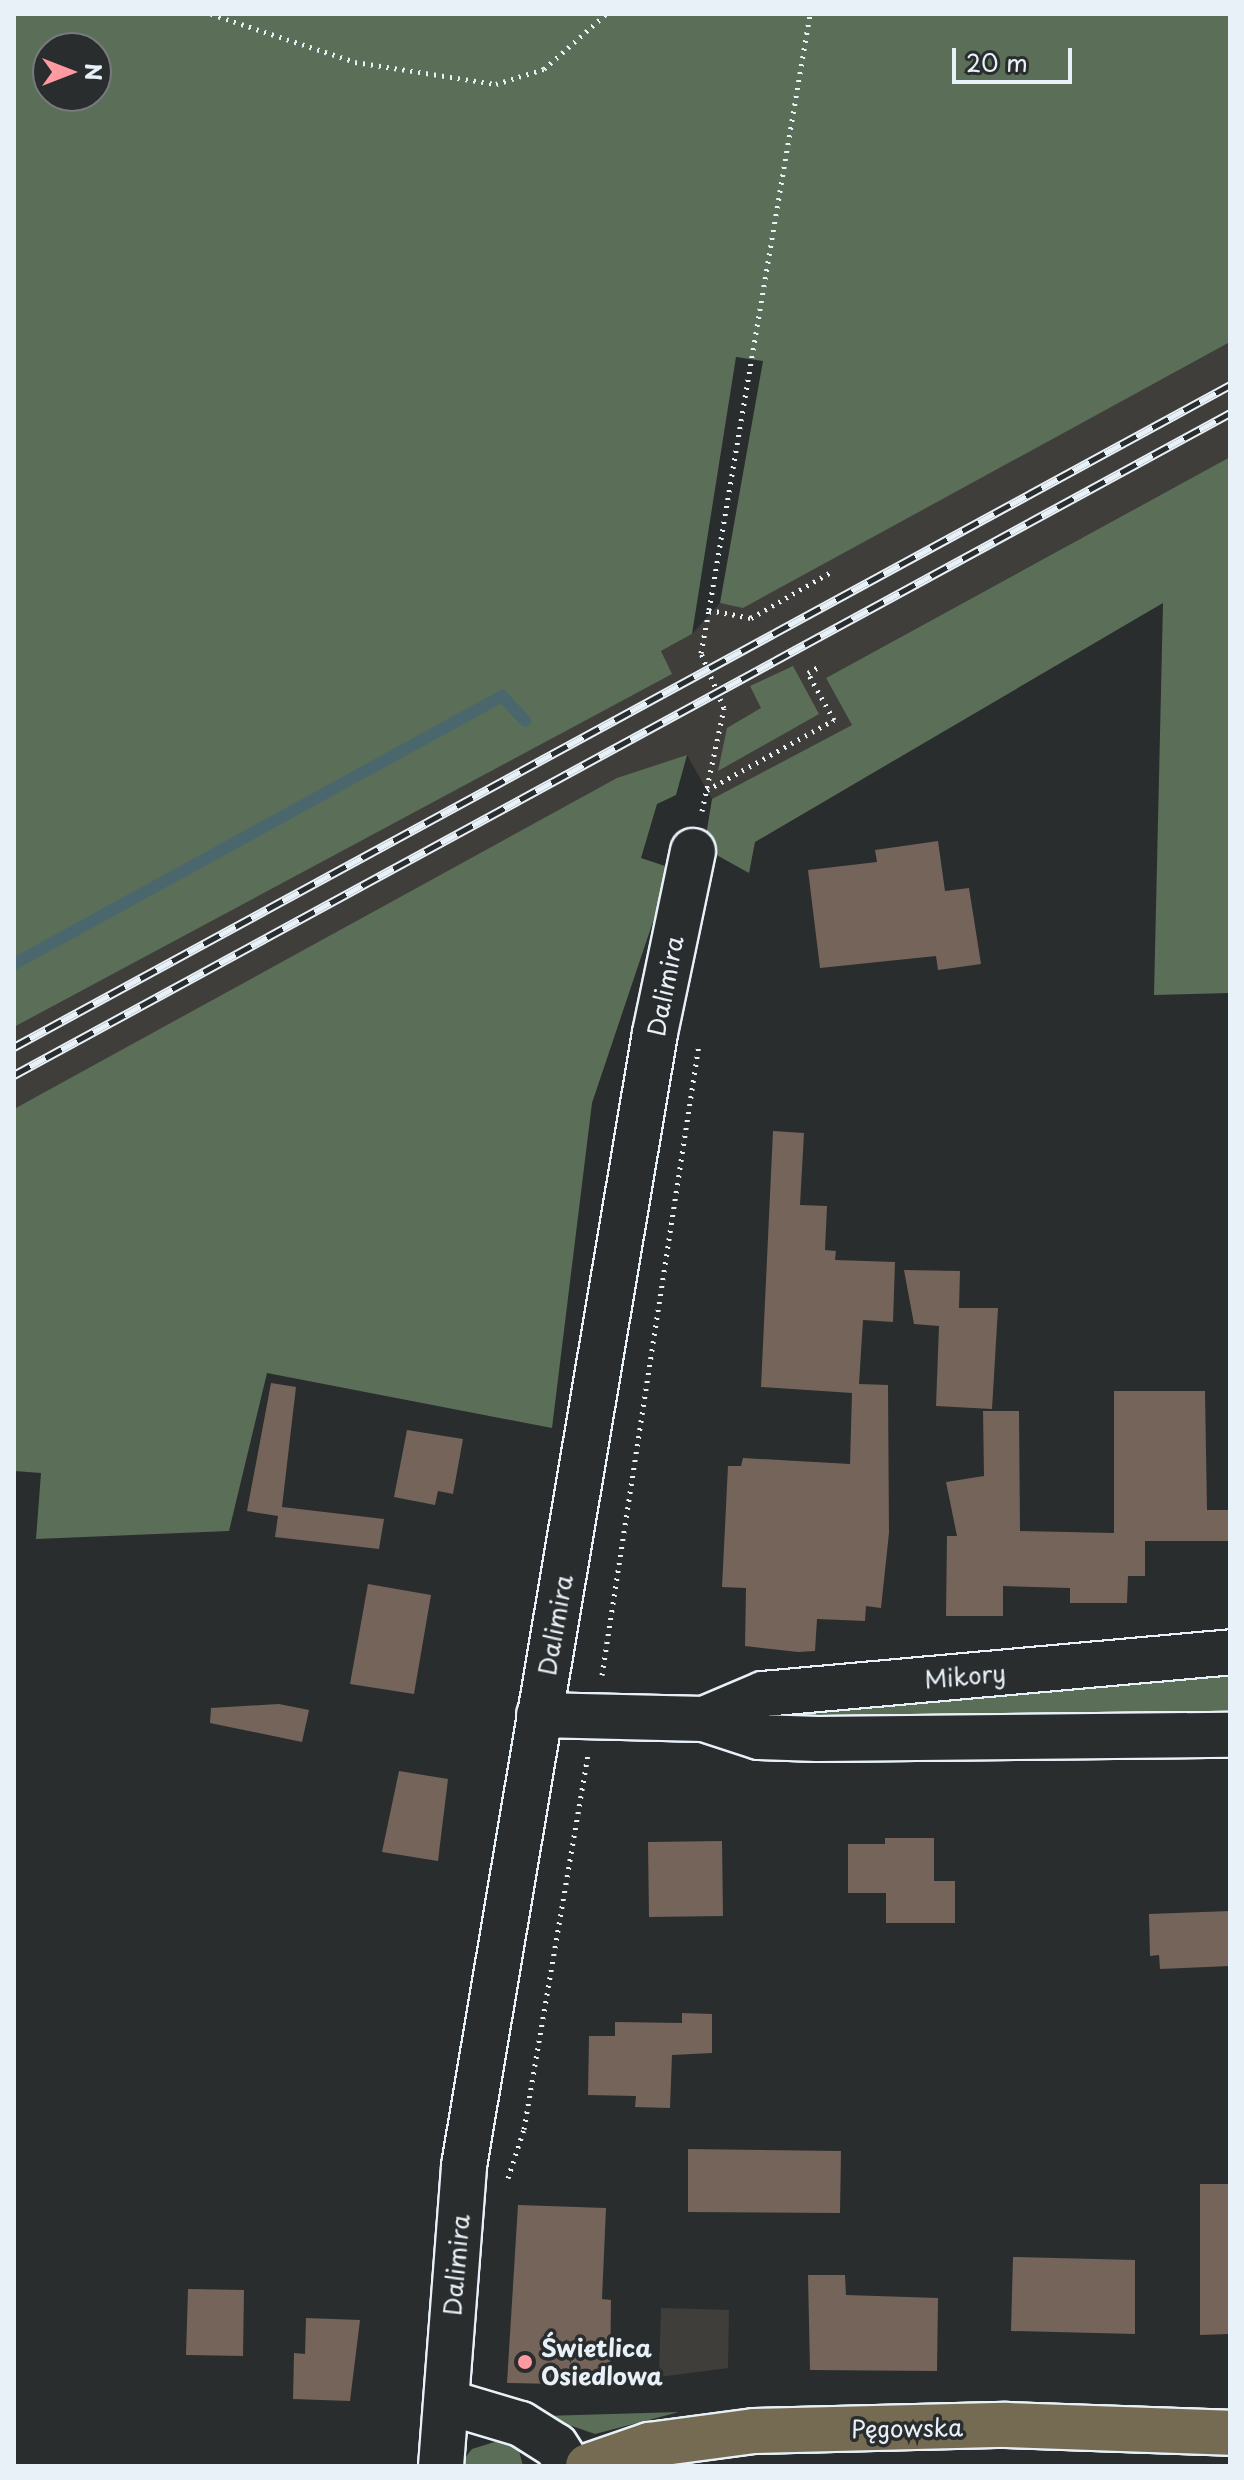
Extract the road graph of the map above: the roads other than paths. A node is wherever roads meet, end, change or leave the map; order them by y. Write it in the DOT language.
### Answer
graph roads {
  1 [pos="693,851"];
  2 [pos="1230,1652"];
  3 [pos="539,1715"];
  4 [pos="704,1719"];
  5 [pos="1230,1735"];
  6 [pos="447,2402"];
  7 [pos="1230,2433"];
  8 [pos="441,2466"];
  9 [pos="569,2466"];
  10 [pos="588,2466"];
  1 -- 3 [label="street, Dalimira"];
  2 -- 4 [label="street, Mikory"];
  3 -- 4 [label="street, Mikory"];
  3 -- 6 [label="street, Dalimira"];
  4 -- 5 [label="street, Mikory"];
  6 -- 8 [label="street, Dalimira"];
  6 -- 9 [label="street"];
  7 -- 10 [label="main road, Pęgowska"];
}
